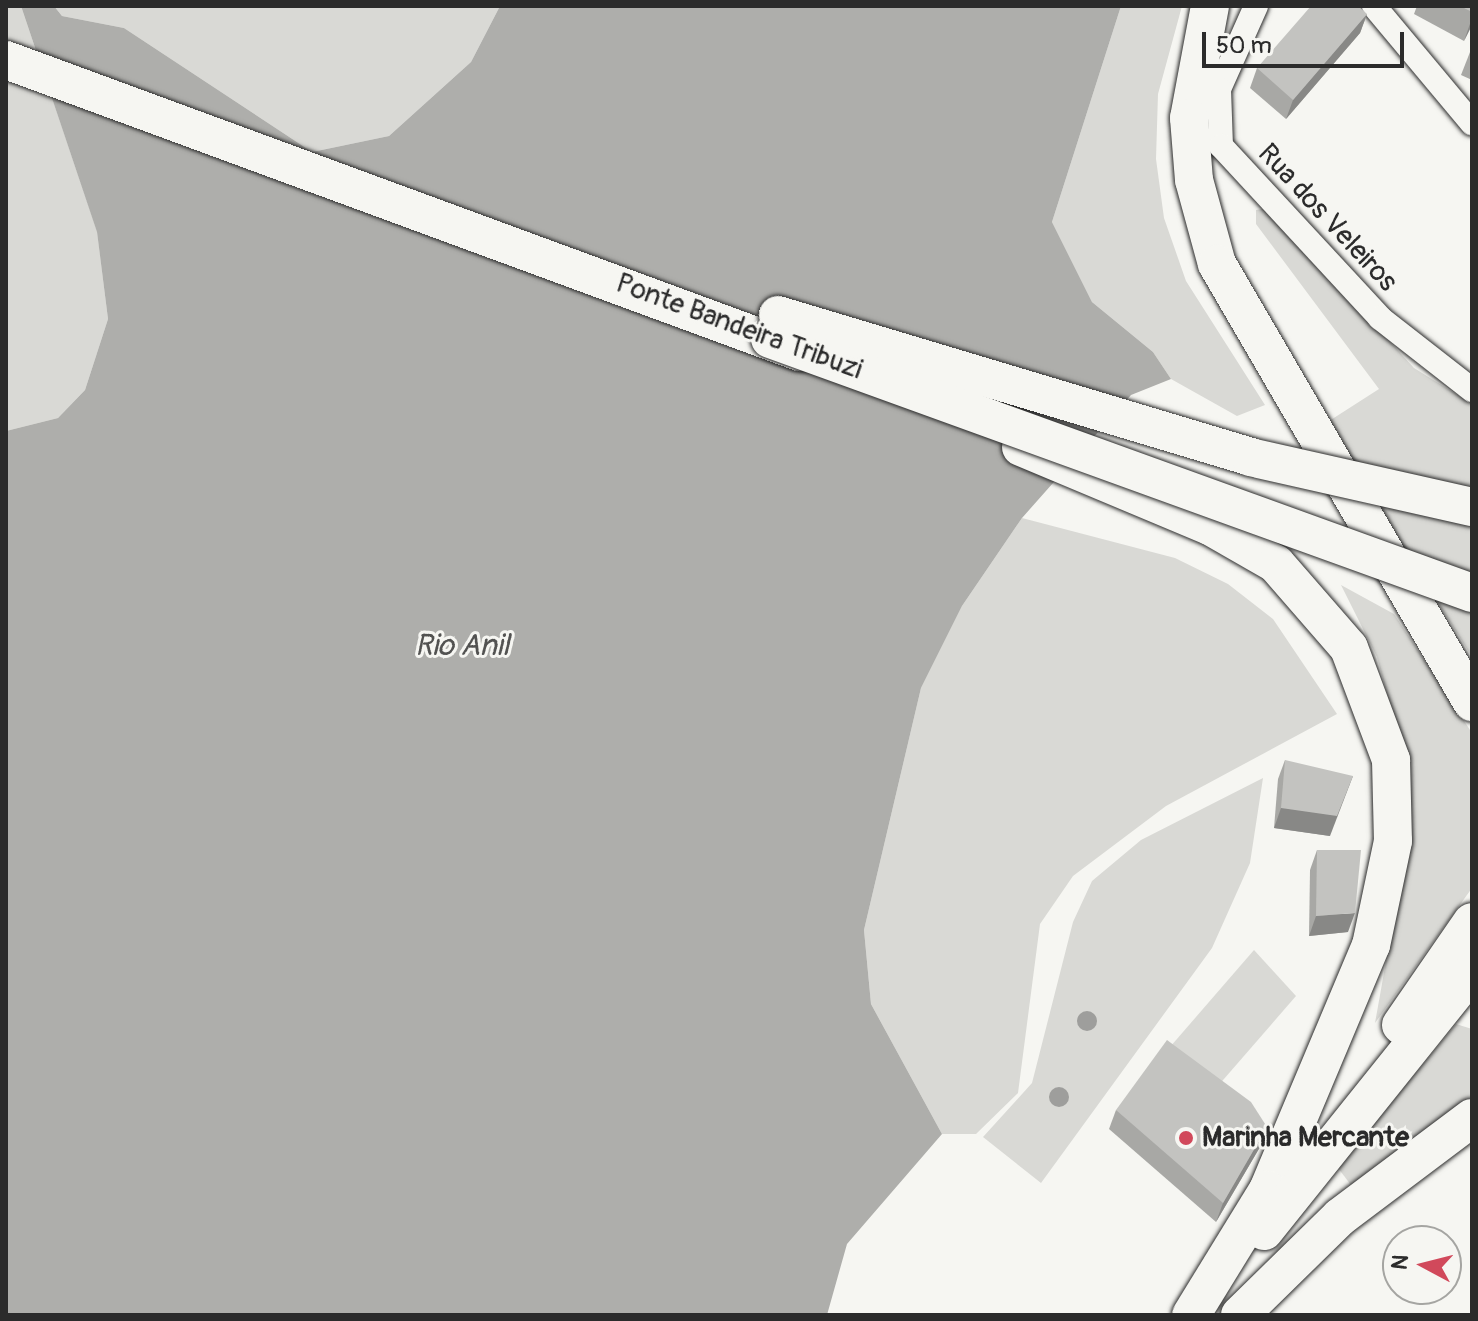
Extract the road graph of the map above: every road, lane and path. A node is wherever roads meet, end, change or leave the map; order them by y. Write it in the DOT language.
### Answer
graph roads {
  1 [pos="1210,6"];
  2 [pos="1256,6"];
  3 [pos="1374,6"];
  4 [pos="6,34"];
  5 [pos="6,60"];
  6 [pos="1472,123"];
  7 [pos="774,327"];
  8 [pos="1472,390"];
  9 [pos="1472,507"];
  10 [pos="1472,565"];
  11 [pos="1472,593"];
  12 [pos="1472,702"];
  13 [pos="1472,922"];
  14 [pos="1472,971"];
  15 [pos="1472,1118"];
  16 [pos="1300,1187"];
  17 [pos="1194,1315"];
  18 [pos="1240,1315"];
  1 -- 12 [label="main road"];
  2 -- 8 [label="street, Rua dos Veleiros"];
  3 -- 6 [label="street"];
  4 -- 7 [label="main road, Ponte Bandeira Tribuzi"];
  5 -- 7 [label="main road, Ponte Bandeira Tribuzi"];
  7 -- 9 [label="main road, bridge"];
  7 -- 10 [label="main road, Ponte Bandeira Tribuzi, bridge"];
  7 -- 11 [label="main road, Ponte Bandeira Tribuzi, bridge"];
  7 -- 17 [label="main road, bridge"];
  13 -- 16 [label="main road"];
  14 -- 16 [label="main road"];
  15 -- 18 [label="main road"];
  16 -- 17 [label="main road"];
}
